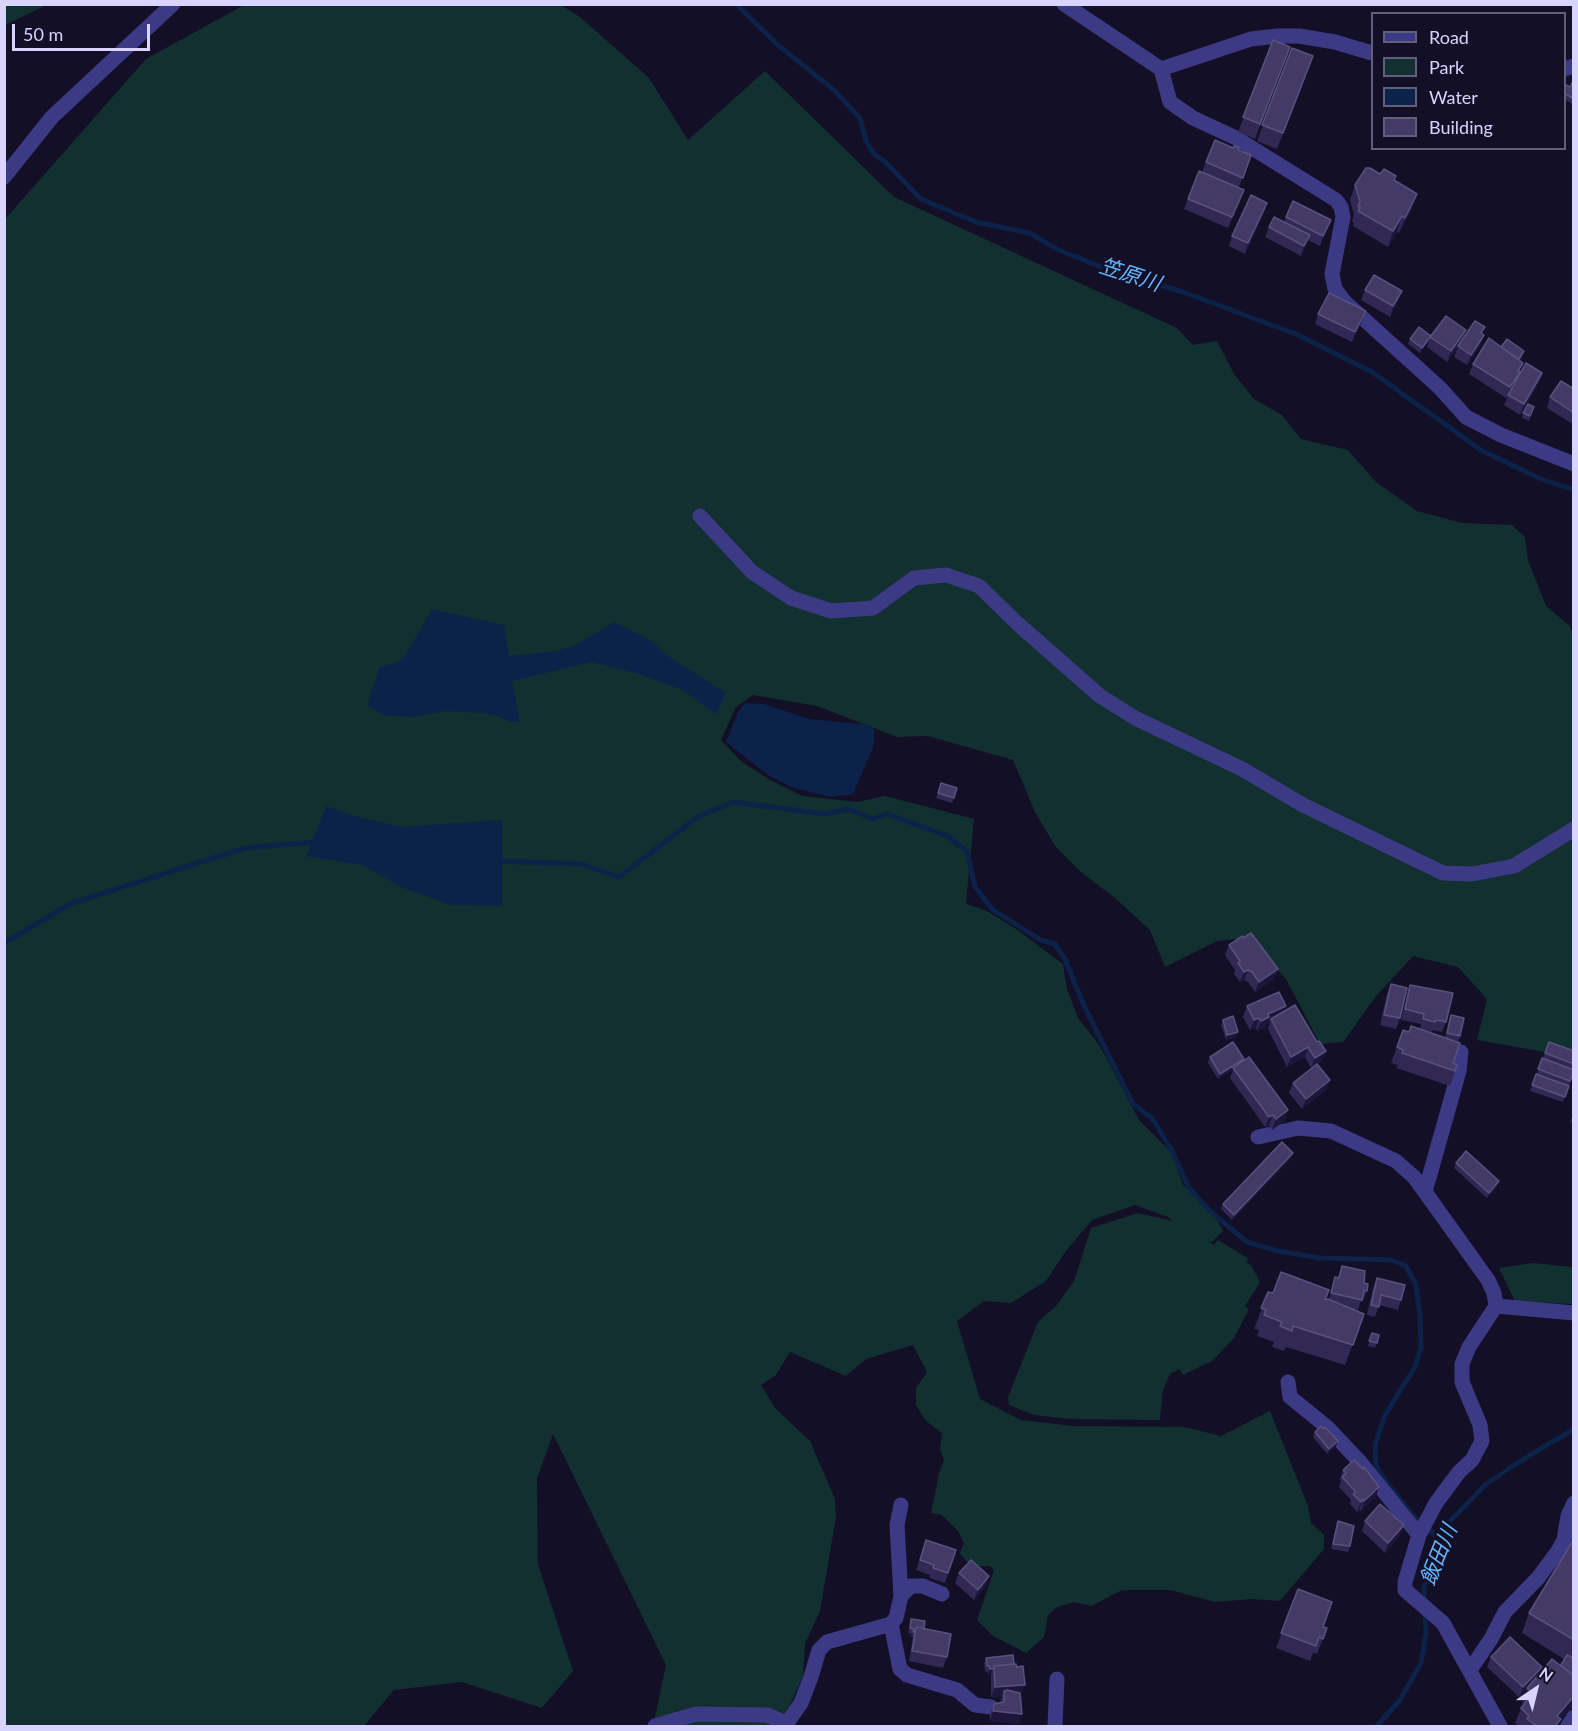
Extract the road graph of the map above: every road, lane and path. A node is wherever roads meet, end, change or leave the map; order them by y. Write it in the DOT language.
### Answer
graph roads {
  1 [pos="173,4"];
  2 [pos="1064,4"];
  3 [pos="1371,53"];
  4 [pos="1161,69"];
  5 [pos="4,177"];
  6 [pos="1574,464"];
  7 [pos="700,516"];
  8 [pos="1574,829"];
  9 [pos="1461,1052"];
  10 [pos="1258,1137"];
  11 [pos="1425,1192"];
  12 [pos="1496,1306"];
  13 [pos="1574,1313"];
  14 [pos="1288,1382"];
  15 [pos="1574,1503"];
  16 [pos="901,1505"];
  17 [pos="1419,1535"];
  18 [pos="942,1594"];
  19 [pos="901,1596"];
  20 [pos="891,1624"];
  21 [pos="1470,1670"];
  22 [pos="1057,1679"];
  23 [pos="991,1707"];
  24 [pos="1574,1717"];
  25 [pos="785,1725"];
  26 [pos="655,1726"];
  27 [pos="1055,1726"];
  28 [pos="1500,1726"];
  29 [pos="1568,1726"];
  1 -- 5 [label="street"];
  2 -- 4 [label="street"];
  3 -- 4 [label="street"];
  4 -- 6 [label="street"];
  7 -- 8 [label="street"];
  9 -- 11 [label="street"];
  10 -- 11 [label="street"];
  11 -- 12 [label="street"];
  12 -- 13 [label="street"];
  12 -- 17 [label="street"];
  14 -- 17 [label="street"];
  15 -- 21 [label="street"];
  16 -- 19 [label="street"];
  17 -- 21 [label="street"];
  18 -- 19 [label="street"];
  19 -- 20 [label="street"];
  20 -- 23 [label="street"];
  20 -- 25 [label="street"];
  21 -- 28 [label="street"];
  22 -- 27 [label="street"];
  24 -- 29 [label="street"];
  25 -- 26 [label="street"];
}
